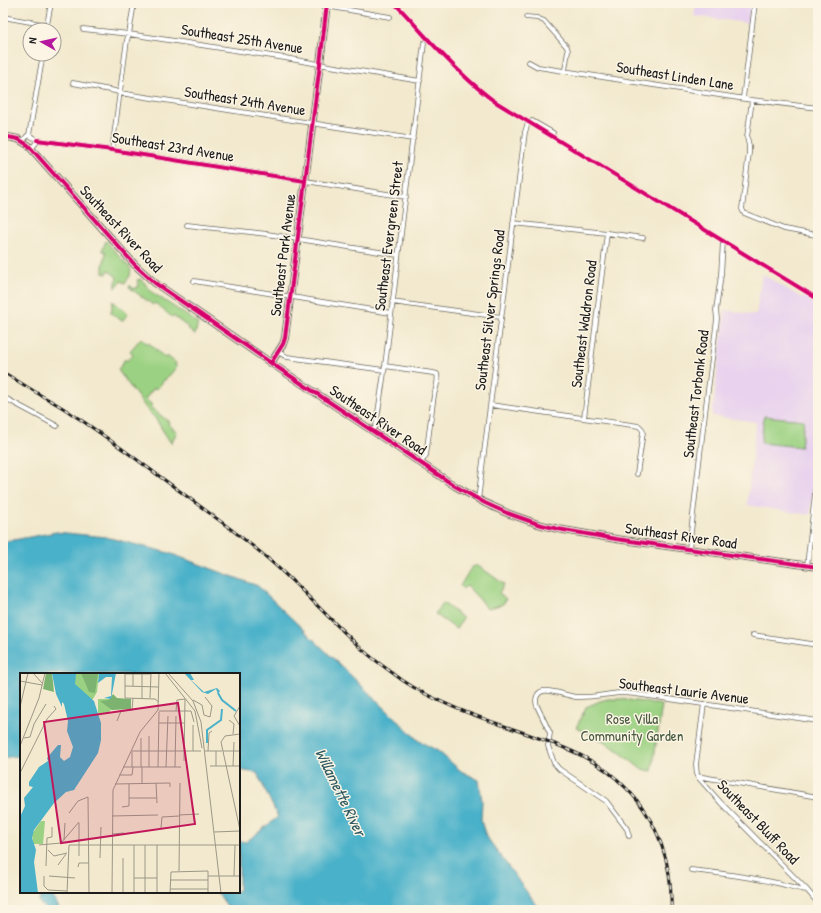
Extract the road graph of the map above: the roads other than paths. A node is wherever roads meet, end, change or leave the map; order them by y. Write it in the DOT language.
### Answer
graph roads {
  1 [pos="51,3"];
  2 [pos="134,3"];
  3 [pos="308,3"];
  4 [pos="755,3"];
  5 [pos="327,4"];
  6 [pos="3,16"];
  7 [pos="390,17"];
  8 [pos="526,17"];
  9 [pos="25,22"];
  10 [pos="48,22"];
  11 [pos="83,29"];
  12 [pos="130,34"];
  13 [pos="424,43"];
  14 [pos="42,62"];
  15 [pos="529,62"];
  16 [pos="320,64"];
  17 [pos="565,70"];
  18 [pos="420,81"];
  19 [pos="73,83"];
  20 [pos="120,93"];
  21 [pos="742,98"];
  22 [pos="752,100"];
  23 [pos="818,108"];
  24 [pos="312,124"];
  25 [pos="553,133"];
  26 [pos="29,135"];
  27 [pos="3,136"];
  28 [pos="413,139"];
  29 [pos="37,140"];
  30 [pos="23,141"];
  31 [pos="32,149"];
  32 [pos="112,150"];
  33 [pos="305,181"];
  34 [pos="406,197"];
  35 [pos="513,223"];
  36 [pos="187,225"];
  37 [pos="607,233"];
  38 [pos="816,235"];
  39 [pos="643,238"];
  40 [pos="297,239"];
  41 [pos="723,241"];
  42 [pos="398,255"];
  43 [pos="194,281"];
  44 [pos="290,296"];
  45 [pos="392,302"];
  46 [pos="391,313"];
  47 [pos="501,316"];
  48 [pos="278,352"];
  49 [pos="271,363"];
  50 [pos="384,368"];
  51 [pos="3,397"];
  52 [pos="491,405"];
  53 [pos="584,418"];
  54 [pos="57,426"];
  55 [pos="373,431"];
  56 [pos="421,463"];
  57 [pos="637,474"];
  58 [pos="816,485"];
  59 [pos="478,500"];
  60 [pos="689,549"];
  61 [pos="807,566"];
  62 [pos="818,567"];
  63 [pos="752,635"];
  64 [pos="818,645"];
  65 [pos="704,704"];
  66 [pos="818,721"];
  67 [pos="697,776"];
  68 [pos="818,796"];
  69 [pos="630,836"];
  70 [pos="691,870"];
  71 [pos="807,890"];
  72 [pos="818,903"];
  73 [pos="3,907"];
  74 [pos="7,910"];
  1 -- 10 [label="street"];
  2 -- 12 [label="street"];
  3 -- 5 [label="street"];
  4 -- 21 [label="street"];
  5 -- 7 [label="street"];
  5 -- 16 [label="street, Southeast Park Avenue"];
  6 -- 9 [label="street"];
  8 -- 17 [label="street"];
  11 -- 12 [label="street, Southeast 25th Avenue"];
  12 -- 16 [label="street, Southeast 25th Avenue"];
  12 -- 20 [label="street"];
  13 -- 18 [label="street, Southeast Evergreen Street"];
  14 -- 26 [label="street"];
  15 -- 17 [label="street, Southeast Linden Lane"];
  16 -- 18 [label="street, Southeast 25th Avenue"];
  16 -- 24 [label="street, Southeast Park Avenue"];
  17 -- 21 [label="street, Southeast Linden Lane"];
  18 -- 28 [label="street, Southeast Evergreen Street"];
  19 -- 20 [label="street, Southeast 24th Avenue"];
  20 -- 24 [label="street, Southeast 24th Avenue"];
  20 -- 32 [label="street"];
  21 -- 22 [label="street, Southeast Linden Lane"];
  22 -- 23 [label="street, Southeast Linden Lane"];
  22 -- 38 [label="street"];
  24 -- 28 [label="street, Southeast 24th Avenue"];
  24 -- 33 [label="street, Southeast Park Avenue"];
  25 -- 35 [label="street, Southeast Silver Springs Road"];
  26 -- 29 [label="street"];
  26 -- 30 [label="street"];
  27 -- 30 [label="street, Southeast River Road"];
  28 -- 34 [label="street, Southeast Evergreen Street"];
  29 -- 31 [label="street"];
  29 -- 32 [label="street, Southeast 23rd Avenue"];
  30 -- 31 [label="street, Southeast River Road"];
  31 -- 49 [label="street, Southeast River Road"];
  32 -- 33 [label="street, Southeast 23rd Avenue"];
  33 -- 34 [label="street, Southeast 23rd Avenue"];
  33 -- 40 [label="street, Southeast Park Avenue"];
  34 -- 42 [label="street, Southeast Evergreen Street"];
  35 -- 37 [label="street"];
  35 -- 47 [label="street, Southeast Silver Springs Road"];
  36 -- 40 [label="street"];
  37 -- 39 [label="street"];
  37 -- 53 [label="street, Southeast Waldron Road"];
  40 -- 42 [label="street"];
  40 -- 44 [label="street, Southeast Park Avenue"];
  41 -- 60 [label="street, Southeast Torbank Road"];
  42 -- 45 [label="street, Southeast Evergreen Street"];
  43 -- 44 [label="street"];
  44 -- 46 [label="street"];
  44 -- 48 [label="street, Southeast Park Avenue"];
  45 -- 46 [label="street, Southeast Evergreen Street"];
  45 -- 47 [label="street"];
  46 -- 50 [label="street, Southeast Evergreen Street"];
  47 -- 52 [label="street, Southeast Silver Springs Road"];
  48 -- 49 [label="street, Southeast Park Avenue"];
  48 -- 50 [label="street"];
  49 -- 55 [label="street, Southeast River Road"];
  50 -- 55 [label="street, Southeast Evergreen Street"];
  50 -- 56 [label="street"];
  51 -- 54 [label="street"];
  52 -- 53 [label="street"];
  52 -- 59 [label="street, Southeast Silver Springs Road"];
  53 -- 57 [label="street"];
  55 -- 56 [label="street, Southeast River Road"];
  56 -- 59 [label="street, Southeast River Road"];
  58 -- 61 [label="street"];
  59 -- 60 [label="street, Southeast River Road"];
  60 -- 61 [label="street, Southeast River Road"];
  61 -- 62 [label="street, Southeast River Road"];
  63 -- 64 [label="street"];
  65 -- 66 [label="street, Southeast Laurie Avenue"];
  65 -- 67 [label="street"];
  65 -- 69 [label="street, Southeast Laurie Avenue"];
  67 -- 68 [label="street"];
  67 -- 71 [label="street, Southeast Bluff Road"];
  70 -- 71 [label="street"];
  71 -- 72 [label="street, Southeast Bluff Road"];
  73 -- 74 [label="street"];
}
